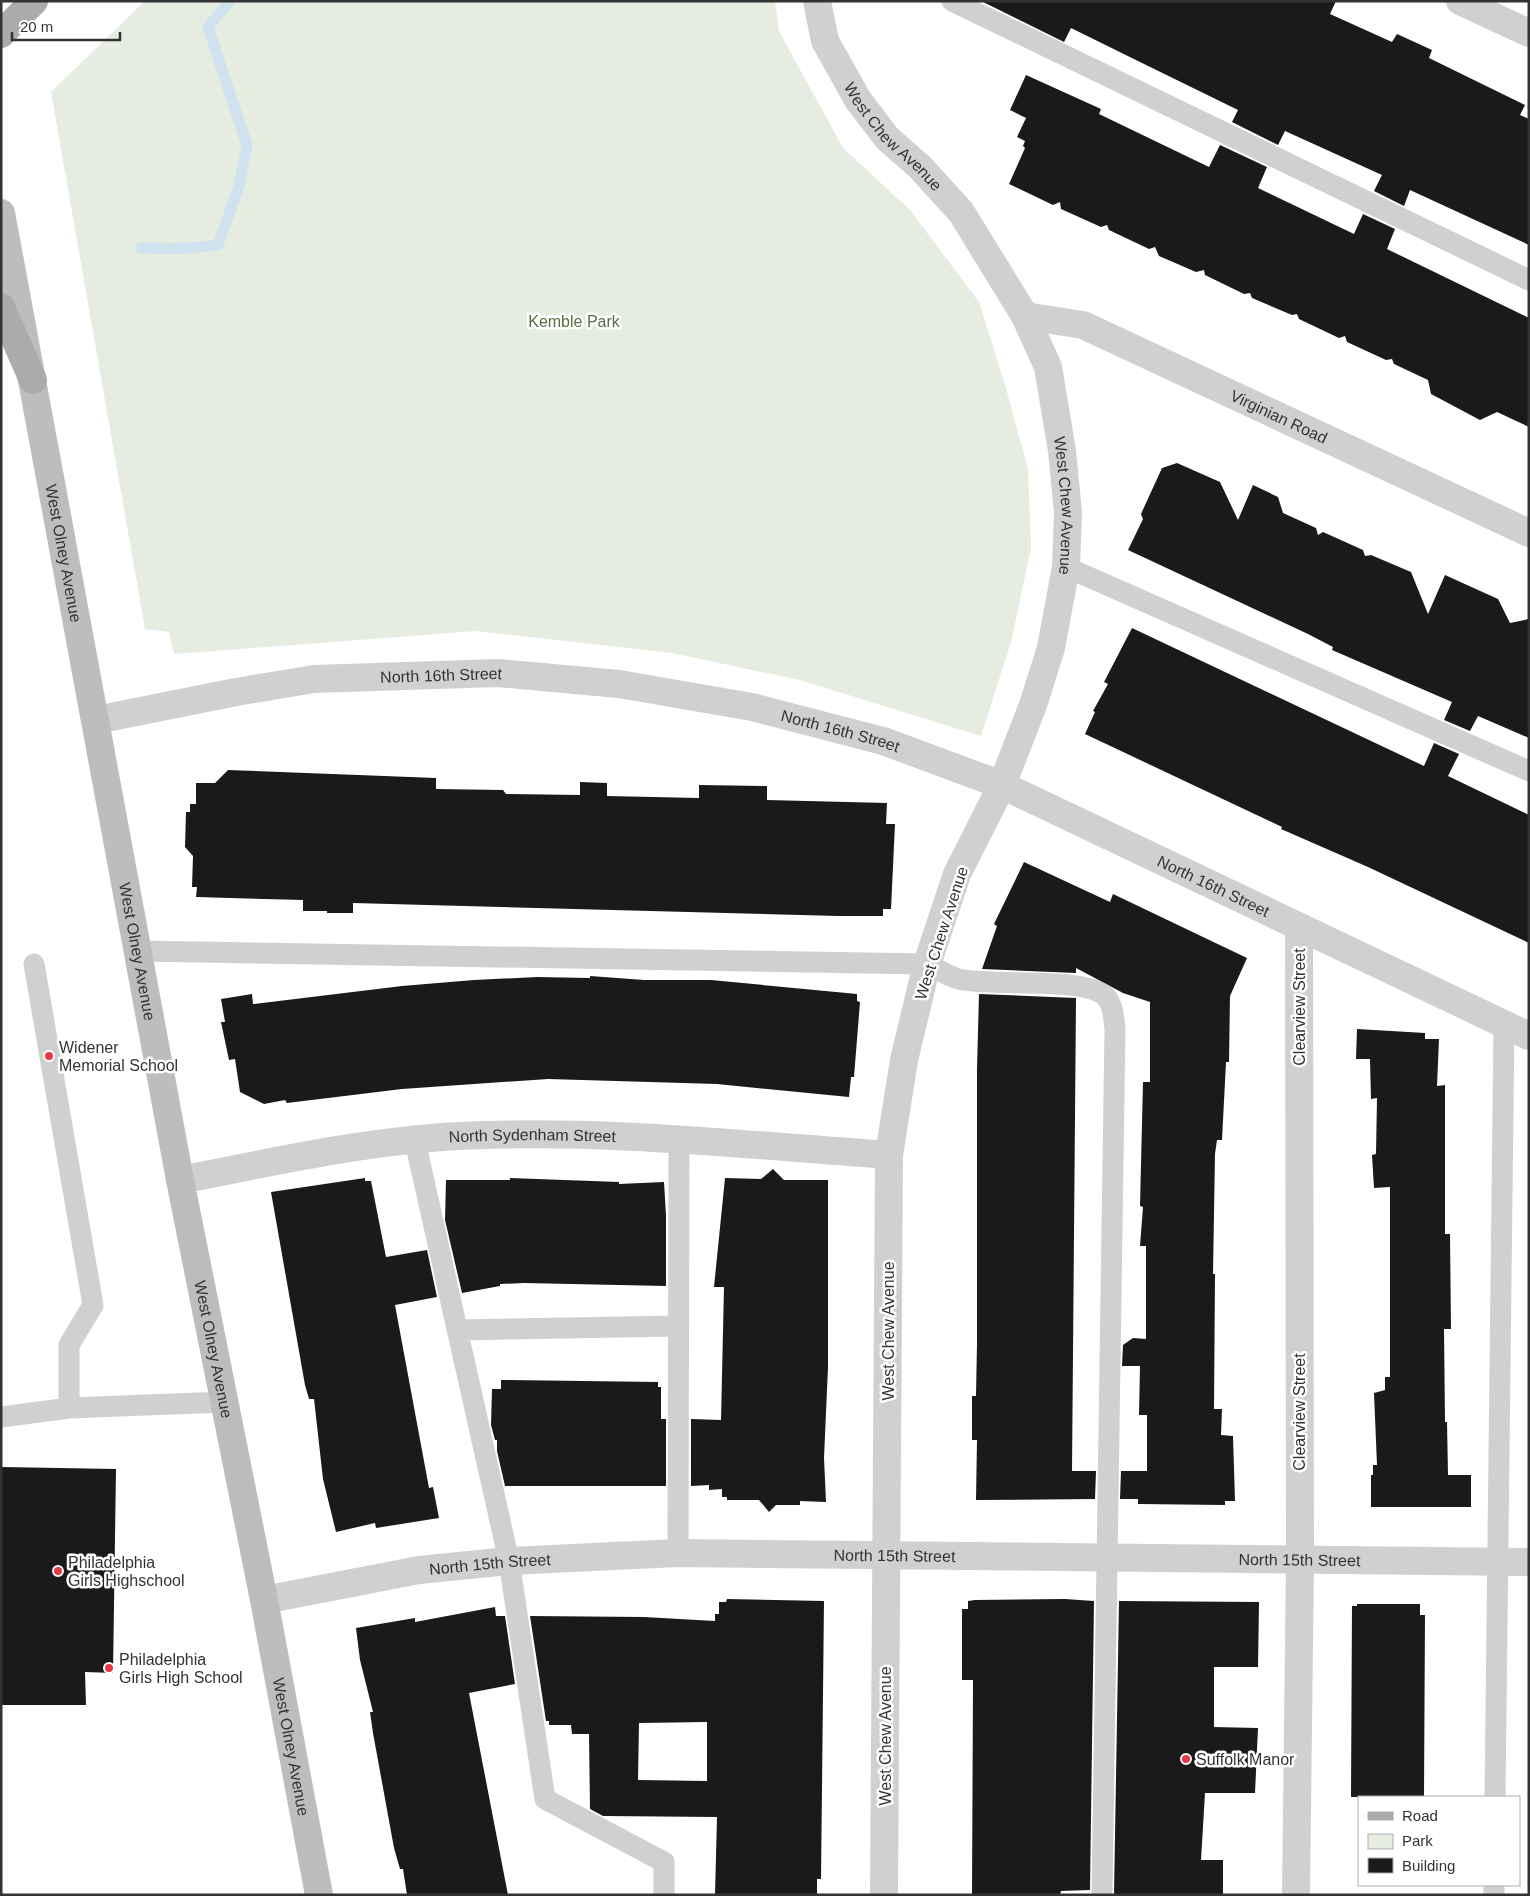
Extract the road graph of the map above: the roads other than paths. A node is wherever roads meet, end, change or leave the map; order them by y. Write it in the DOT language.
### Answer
graph roads {
  1 [pos="34,1"];
  2 [pos="817,1"];
  3 [pos="952,1"];
  4 [pos="1460,1"];
  5 [pos="1,34"];
  6 [pos="1529,34"];
  7 [pos="1,213"];
  8 [pos="1529,280"];
  9 [pos="1,307"];
  10 [pos="1025,316"];
  11 [pos="33,380"];
  12 [pos="1529,533"];
  13 [pos="1066,567"];
  14 [pos="96,720"];
  15 [pos="1529,771"];
  16 [pos="1002,786"];
  17 [pos="1299,928"];
  18 [pos="138,951"];
  19 [pos="34,964"];
  20 [pos="927,964"];
  21 [pos="1504,1024"];
  22 [pos="1529,1036"];
  23 [pos="679,1140"];
  24 [pos="415,1141"];
  25 [pos="889,1155"];
  26 [pos="180,1180"];
  27 [pos="678,1326"];
  28 [pos="458,1330"];
  29 [pos="224,1402"];
  30 [pos="69,1408"];
  31 [pos="1,1417"];
  32 [pos="678,1553"];
  33 [pos="886,1555"];
  34 [pos="1107,1557"];
  35 [pos="1300,1560"];
  36 [pos="508,1561"];
  37 [pos="1497,1562"];
  38 [pos="1529,1562"];
  39 [pos="264,1600"];
  40 [pos="1495,1796"];
  41 [pos="319,1895"];
  42 [pos="664,1895"];
  43 [pos="884,1895"];
  44 [pos="1102,1895"];
  45 [pos="1296,1895"];
  1 -- 5 [label="main road"];
  2 -- 10 [label="street, West Chew Avenue"];
  3 -- 8 [label="lane"];
  4 -- 6 [label="street"];
  7 -- 11 [label="street, West Olney Avenue"];
  9 -- 11 [label="main road"];
  10 -- 12 [label="street, Virginian Road"];
  10 -- 13 [label="street, West Chew Avenue"];
  11 -- 14 [label="street, West Olney Avenue"];
  13 -- 15 [label="lane"];
  13 -- 16 [label="street, West Chew Avenue"];
  14 -- 16 [label="street, North 16th Street"];
  14 -- 18 [label="street, West Olney Avenue"];
  16 -- 17 [label="street, North 16th Street"];
  16 -- 20 [label="street, West Chew Avenue"];
  17 -- 21 [label="street, North 16th Street"];
  17 -- 35 [label="street, Clearview Street"];
  18 -- 20 [label="lane"];
  18 -- 26 [label="street, West Olney Avenue"];
  19 -- 30 [label="lane"];
  20 -- 25 [label="street, West Chew Avenue"];
  20 -- 34 [label="lane"];
  21 -- 22 [label="street, North 16th Street"];
  21 -- 37 [label="lane"];
  23 -- 24 [label="street, North Sydenham Street"];
  23 -- 25 [label="street, North Sydenham Street"];
  23 -- 27 [label="lane"];
  24 -- 26 [label="street, North Sydenham Street"];
  24 -- 28 [label="lane"];
  25 -- 33 [label="street, West Chew Avenue"];
  26 -- 29 [label="street, West Olney Avenue"];
  27 -- 28 [label="lane"];
  27 -- 32 [label="lane"];
  28 -- 36 [label="lane"];
  29 -- 30 [label="lane"];
  29 -- 39 [label="street, West Olney Avenue"];
  30 -- 31 [label="lane"];
  32 -- 33 [label="street, North 15th Street"];
  32 -- 36 [label="street, North 15th Street"];
  33 -- 34 [label="street, North 15th Street"];
  33 -- 43 [label="street, West Chew Avenue"];
  34 -- 35 [label="street, North 15th Street"];
  34 -- 44 [label="lane"];
  35 -- 37 [label="street, North 15th Street"];
  35 -- 45 [label="street, Clearview Street"];
  36 -- 39 [label="street, North 15th Street"];
  36 -- 42 [label="lane"];
  37 -- 38 [label="street, North 15th Street"];
  37 -- 40 [label="lane"];
  39 -- 41 [label="street, West Olney Avenue"];
}
